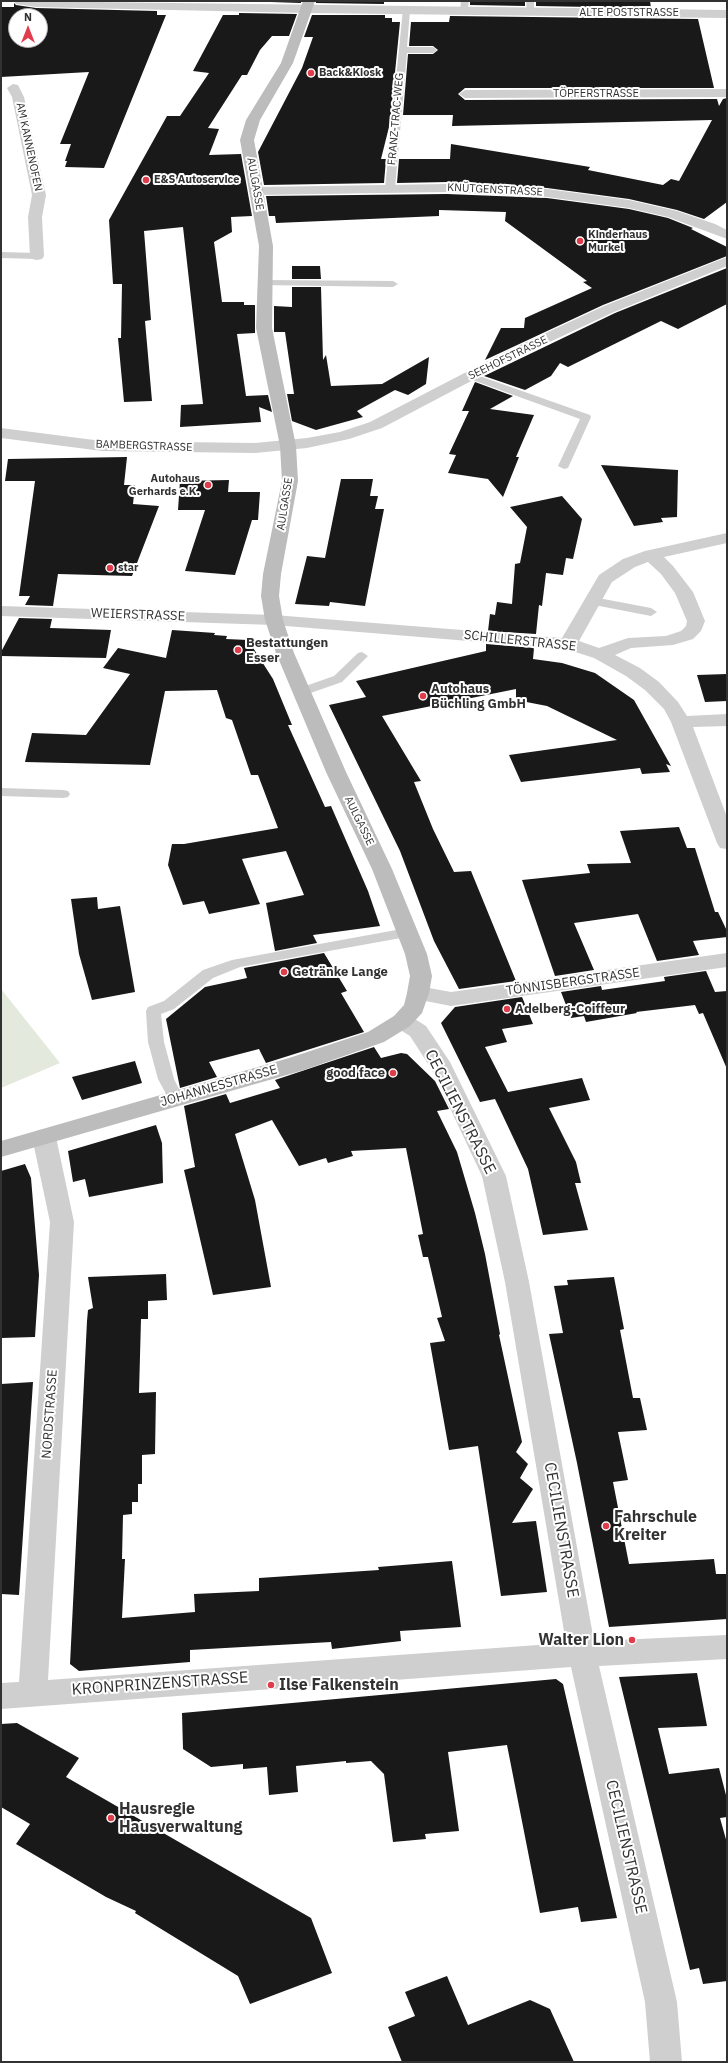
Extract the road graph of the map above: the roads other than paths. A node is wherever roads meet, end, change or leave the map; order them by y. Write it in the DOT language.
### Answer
graph roads {
  1 [pos="20,1"];
  2 [pos="664,1"];
  3 [pos="307,5"];
  4 [pos="465,6"];
  5 [pos="531,7"];
  6 [pos="406,11"];
  7 [pos="682,14"];
  8 [pos="727,14"];
  9 [pos="403,50"];
  10 [pos="433,50"];
  11 [pos="5,85"];
  12 [pos="727,93"];
  13 [pos="465,94"];
  14 [pos="390,188"];
  15 [pos="256,191"];
  16 [pos="727,235"];
  17 [pos="1,254"];
  18 [pos="37,256"];
  19 [pos="727,261"];
  20 [pos="265,283"];
  21 [pos="393,284"];
  22 [pos="471,376"];
  23 [pos="1,433"];
  24 [pos="288,446"];
  25 [pos="564,466"];
  26 [pos="727,538"];
  27 [pos="651,555"];
  28 [pos="594,601"];
  29 [pos="1,611"];
  30 [pos="651,612"];
  31 [pos="274,620"];
  32 [pos="568,644"];
  33 [pos="600,654"];
  34 [pos="362,656"];
  35 [pos="302,692"];
  36 [pos="727,720"];
  37 [pos="681,722"];
  38 [pos="1,792"];
  39 [pos="63,794"];
  40 [pos="727,844"];
  41 [pos="407,933"];
  42 [pos="727,960"];
  43 [pos="418,994"];
  44 [pos="402,1021"];
  45 [pos="176,1099"];
  46 [pos="44,1137"];
  47 [pos="1,1149"];
  48 [pos="727,1647"];
  49 [pos="582,1654"];
  50 [pos="33,1692"];
  51 [pos="1,1696"];
  52 [pos="666,2062"];
  1 -- 3 [label="street, ALTE POSTSTRASSE"];
  2 -- 7 [label="street"];
  3 -- 6 [label="street, ALTE POSTSTRASSE"];
  3 -- 15 [label="main road, AULGASSE"];
  4 -- 5 [label="street, ALTE POSTSTRASSE"];
  4 -- 6 [label="street, ALTE POSTSTRASSE"];
  5 -- 7 [label="street, ALTE POSTSTRASSE"];
  6 -- 9 [label="lane, FRANZ-TRAC-WEG"];
  7 -- 8 [label="street, ALTE POSTSTRASSE"];
  9 -- 10 [label="lane"];
  9 -- 14 [label="lane, FRANZ-TRAC-WEG"];
  11 -- 18 [label="street, AM KANNENOFEN"];
  12 -- 13 [label="street, TÖPFERSTRASSE"];
  14 -- 15 [label="street, KNÜTGENSTRASSE"];
  14 -- 16 [label="street, KNÜTGENSTRASSE"];
  15 -- 20 [label="main road, AULGASSE"];
  17 -- 18 [label="lane"];
  19 -- 22 [label="street, SEEHOFSTRASSE"];
  20 -- 21 [label="lane"];
  20 -- 24 [label="main road, AULGASSE"];
  22 -- 24 [label="street, SEEHOFSTRASSE"];
  22 -- 25 [label="lane"];
  23 -- 24 [label="street, BAMBERGSTRASSE"];
  24 -- 31 [label="main road, AULGASSE"];
  26 -- 27 [label="street"];
  27 -- 28 [label="street"];
  27 -- 33 [label="street"];
  28 -- 30 [label="lane"];
  28 -- 32 [label="street"];
  29 -- 31 [label="street, WEIERSTRASSE"];
  31 -- 32 [label="street, SCHILLERSTRASSE"];
  31 -- 35 [label="main road, AULGASSE"];
  32 -- 33 [label="street, SCHILLERSTRASSE"];
  33 -- 37 [label="street, SCHILLERSTRASSE"];
  34 -- 35 [label="lane"];
  35 -- 41 [label="main road, AULGASSE"];
  36 -- 37 [label="street"];
  37 -- 40 [label="street, SCHILLERSTRASSE"];
  38 -- 39 [label="lane"];
  41 -- 43 [label="main road, AULGASSE"];
  41 -- 45 [label="lane"];
  42 -- 43 [label="street, TÖNNISBERGSTRASSE"];
  43 -- 44 [label="main road, JOHANNESSTRASSE"];
  44 -- 45 [label="main road, JOHANNESSTRASSE"];
  44 -- 49 [label="street, CECILIENSTRASSE"];
  45 -- 46 [label="main road, JOHANNESSTRASSE"];
  46 -- 47 [label="main road, JOHANNESSTRASSE"];
  46 -- 50 [label="street, NORDSTRASSE"];
  48 -- 49 [label="street, KRONPRINZENSTRASSE"];
  49 -- 50 [label="street, KRONPRINZENSTRASSE"];
  49 -- 52 [label="street, CECILIENSTRASSE"];
  50 -- 51 [label="street, KRONPRINZENSTRASSE"];
}
